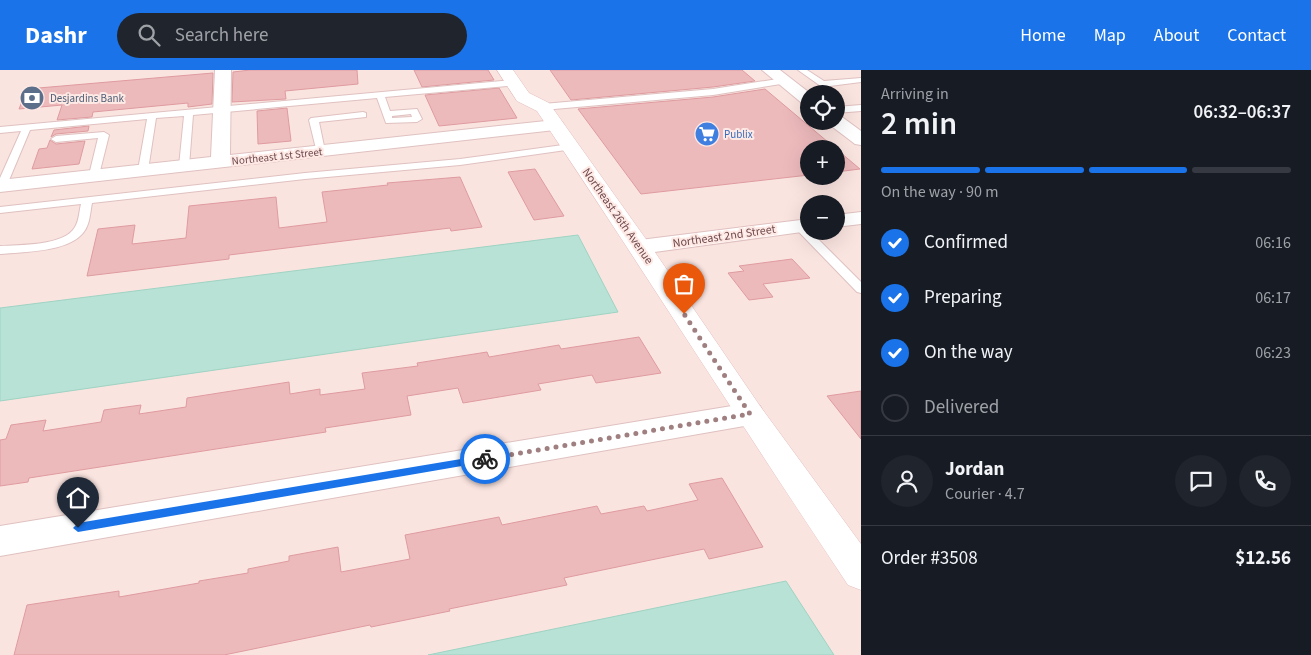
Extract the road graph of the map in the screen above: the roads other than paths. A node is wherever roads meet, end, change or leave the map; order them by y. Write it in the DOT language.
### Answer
graph roads {
  1 [pos="223,70"];
  2 [pos="770,70"];
  3 [pos="818,70"];
  4 [pos="803,71"];
  5 [pos="509,76"];
  6 [pos="861,80"];
  7 [pos="784,81"];
  8 [pos="800,93"];
  9 [pos="380,95"];
  10 [pos="546,107"];
  11 [pos="861,108"];
  12 [pos="222,109"];
  13 [pos="845,109"];
  14 [pos="189,112"];
  15 [pos="386,114"];
  16 [pos="152,115"];
  17 [pos="363,116"];
  18 [pos="26,127"];
  19 [pos="845,127"];
  20 [pos="0,130"];
  21 [pos="860,137"];
  22 [pos="56,140"];
  23 [pos="570,147"];
  24 [pos="320,151"];
  25 [pos="220,162"];
  26 [pos="184,166"];
  27 [pos="143,170"];
  28 [pos="94,175"];
  29 [pos="1,185"];
  30 [pos="87,200"];
  31 [pos="0,210"];
  32 [pos="861,218"];
  33 [pos="845,220"];
  34 [pos="800,227"];
  35 [pos="817,240"];
  36 [pos="640,247"];
  37 [pos="0,250"];
  38 [pos="861,288"];
  39 [pos="750,414"];
  40 [pos="0,541"];
  41 [pos="861,573"];
  1 -- 12 [label="street"];
  2 -- 7 [label="street"];
  3 -- 4 [label="lane"];
  4 -- 6 [label="lane"];
  5 -- 9 [label="lane"];
  5 -- 10 [label="street, Northeast 26th Avenue"];
  7 -- 8 [label="street"];
  7 -- 10 [label="lane"];
  9 -- 12 [label="lane"];
  9 -- 15 [label="lane"];
  10 -- 23 [label="street, Northeast 26th Avenue"];
  10 -- 24 [label="street, Northeast 1st Street"];
  11 -- 13 [label="lane"];
  12 -- 14 [label="lane"];
  12 -- 25 [label="street"];
  14 -- 16 [label="lane"];
  14 -- 26 [label="lane"];
  16 -- 18 [label="lane"];
  16 -- 27 [label="lane"];
  17 -- 24 [label="lane"];
  18 -- 20 [label="lane"];
  18 -- 29 [label="lane"];
  19 -- 21 [label="street"];
  22 -- 28 [label="lane"];
  23 -- 30 [label="lane"];
  23 -- 36 [label="street, Northeast 26th Avenue"];
  24 -- 25 [label="street, Northeast 1st Street"];
  25 -- 26 [label="street, Northeast 1st Street"];
  26 -- 27 [label="street, Northeast 1st Street"];
  27 -- 28 [label="street, Northeast 1st Street"];
  28 -- 29 [label="street, Northeast 1st Street"];
  30 -- 31 [label="lane"];
  30 -- 37 [label="lane"];
  32 -- 33 [label="street"];
  34 -- 36 [label="street, Northeast 2nd Street"];
  35 -- 38 [label="lane"];
  36 -- 39 [label="street, Northeast 26th Avenue"];
  39 -- 40 [label="street"];
  39 -- 41 [label="street, Northeast 26th Avenue"];
}
